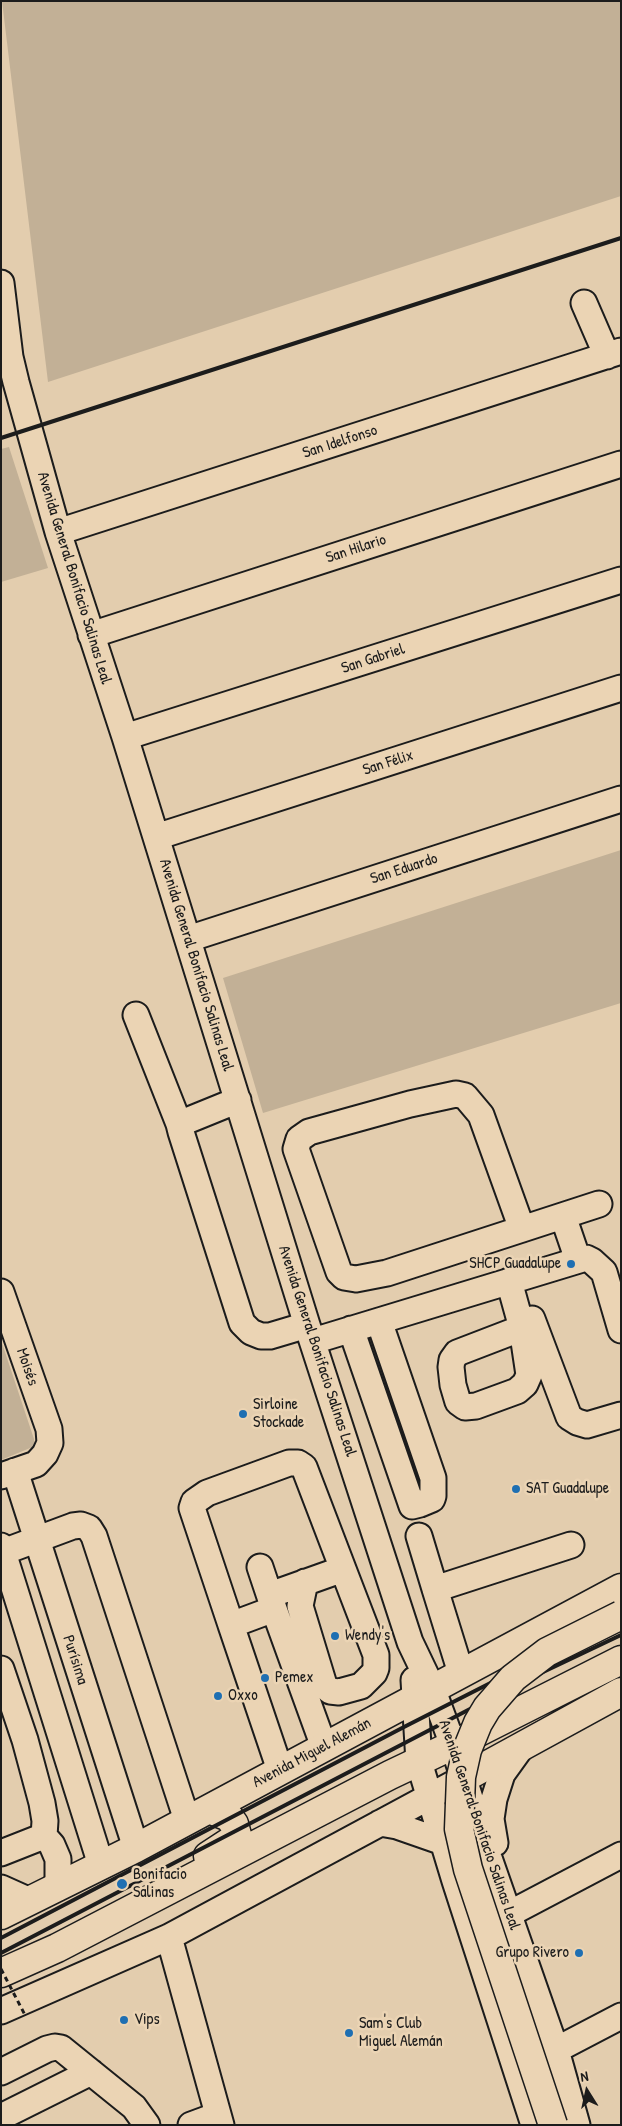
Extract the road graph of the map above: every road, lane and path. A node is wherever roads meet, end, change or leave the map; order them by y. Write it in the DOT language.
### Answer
graph roads {
  1 [pos="1,282"];
  2 [pos="584,303"];
  3 [pos="2,308"];
  4 [pos="614,353"];
  5 [pos="6,358"];
  6 [pos="9,385"];
  7 [pos="621,464"];
  8 [pos="58,532"];
  9 [pos="621,580"];
  10 [pos="91,635"];
  11 [pos="621,688"];
  12 [pos="125,737"];
  13 [pos="621,799"];
  14 [pos="156,837"];
  15 [pos="188,940"];
  16 [pos="136,1015"];
  17 [pos="238,1100"];
  18 [pos="179,1124"];
  19 [pos="599,1204"];
  20 [pos="563,1216"];
  21 [pos="522,1229"];
  22 [pos="578,1260"];
  23 [pos="513,1280"];
  24 [pos="2,1296"];
  25 [pos="379,1321"];
  26 [pos="522,1328"];
  27 [pos="351,1329"];
  28 [pos="621,1330"];
  29 [pos="310,1333"];
  30 [pos="621,1415"];
  31 [pos="8,1473"];
  32 [pos="415,1522"];
  33 [pos="36,1539"];
  34 [pos="571,1545"];
  35 [pos="2,1549"];
  36 [pos="260,1567"];
  37 [pos="342,1569"];
  38 [pos="305,1582"];
  39 [pos="621,1588"];
  40 [pos="435,1589"];
  41 [pos="272,1602"];
  42 [pos="621,1615"];
  43 [pos="231,1625"];
  44 [pos="546,1627"];
  45 [pos="621,1660"];
  46 [pos="1,1669"];
  47 [pos="461,1673"];
  48 [pos="567,1687"];
  49 [pos="424,1692"];
  50 [pos="621,1692"];
  51 [pos="454,1745"];
  52 [pos="324,1747"];
  53 [pos="520,1749"];
  54 [pos="418,1762"];
  55 [pos="280,1770"];
  56 [pos="464,1778"];
  57 [pos="430,1796"];
  58 [pos="198,1815"];
  59 [pos="380,1823"];
  60 [pos="44,1836"];
  61 [pos="443,1842"];
  62 [pos="136,1848"];
  63 [pos="1,1854"];
  64 [pos="621,1855"];
  65 [pos="489,1858"];
  66 [pos="101,1865"];
  67 [pos="454,1881"];
  68 [pos="58,1886"];
  69 [pos="1,1888"];
  70 [pos="30,1901"];
  71 [pos="506,1908"];
  72 [pos="1,1916"];
  73 [pos="168,1937"];
  74 [pos="57,1948"];
  75 [pos="1,1971"];
  76 [pos="13,2013"];
  77 [pos="621,2016"];
  78 [pos="556,2050"];
  79 [pos="1,2072"];
  80 [pos="91,2072"];
  81 [pos="5,2108"];
  82 [pos="219,2120"];
  83 [pos="147,2125"];
  84 [pos="191,2125"];
  85 [pos="534,2125"];
  86 [pos="553,2125"];
  87 [pos="577,2125"];
  1 -- 3 [label="street, Avenida General Bonifacio Salinas Leal"];
  2 -- 4 [label="street"];
  3 -- 5 [label="street, Avenida General Bonifacio Salinas Leal"];
  4 -- 8 [label="street, San Idelfonso"];
  5 -- 6 [label="street, Avenida General Bonifacio Salinas Leal"];
  6 -- 8 [label="street, Avenida General Bonifacio Salinas Leal"];
  7 -- 10 [label="street, San Hilario"];
  8 -- 10 [label="street, Avenida General Bonifacio Salinas Leal"];
  9 -- 12 [label="street, San Gabriel"];
  10 -- 12 [label="street, Avenida General Bonifacio Salinas Leal"];
  11 -- 14 [label="street, San Félix"];
  12 -- 14 [label="street, Avenida General Bonifacio Salinas Leal"];
  13 -- 15 [label="street, San Eduardo"];
  14 -- 15 [label="street, Avenida General Bonifacio Salinas Leal"];
  15 -- 17 [label="street, Avenida General Bonifacio Salinas Leal"];
  16 -- 18 [label="street"];
  17 -- 18 [label="street"];
  17 -- 29 [label="street, Avenida General Bonifacio Salinas Leal"];
  18 -- 29 [label="street"];
  19 -- 20 [label="street"];
  20 -- 21 [label="street"];
  20 -- 22 [label="street"];
  21 -- 21 [label="street"];
  22 -- 23 [label="street"];
  22 -- 28 [label="street"];
  23 -- 25 [label="street"];
  23 -- 26 [label="street"];
  23 -- 30 [label="street"];
  24 -- 31 [label="street, Moisés"];
  25 -- 27 [label="street"];
  25 -- 32 [label="street"];
  27 -- 29 [label="street"];
  27 -- 32 [label="street"];
  29 -- 49 [label="street, Avenida General Bonifacio Salinas Leal"];
  31 -- 33 [label="street, Purísima"];
  32 -- 40 [label="street"];
  33 -- 35 [label="street"];
  33 -- 58 [label="street"];
  33 -- 62 [label="street, Purísima"];
  34 -- 40 [label="street"];
  35 -- 66 [label="street"];
  36 -- 41 [label="street"];
  37 -- 38 [label="street"];
  37 -- 38 [label="street"];
  37 -- 43 [label="street"];
  38 -- 41 [label="street"];
  39 -- 44 [label="highway, Avenida Miguel Alemán"];
  40 -- 47 [label="street"];
  41 -- 43 [label="street"];
  41 -- 52 [label="street"];
  42 -- 86 [label="highway, bridge"];
  43 -- 55 [label="street"];
  44 -- 47 [label="highway, Avenida Miguel Alemán"];
  44 -- 48 [label="highway"];
  45 -- 48 [label="highway"];
  46 -- 60 [label="street"];
  47 -- 49 [label="highway, Avenida Miguel Alemán"];
  48 -- 51 [label="highway"];
  49 -- 51 [label="street, Avenida General Bonifacio Salinas Leal"];
  49 -- 52 [label="highway, Avenida Miguel Alemán"];
  49 -- 54 [label="street, Avenida General Bonifacio Salinas Leal"];
  50 -- 53 [label="highway"];
  51 -- 54 [label="highway"];
  51 -- 56 [label="street, Avenida General Bonifacio Salinas Leal"];
  52 -- 55 [label="highway, Avenida Miguel Alemán"];
  53 -- 56 [label="highway"];
  53 -- 71 [label="street"];
  54 -- 57 [label="street, Avenida General Bonifacio Salinas Leal"];
  54 -- 74 [label="highway"];
  55 -- 58 [label="highway, Avenida Miguel Alemán"];
  56 -- 57 [label="street"];
  56 -- 65 [label="street, Avenida General Bonifacio Salinas Leal"];
  57 -- 59 [label="street"];
  57 -- 61 [label="street, Avenida General Bonifacio Salinas Leal"];
  58 -- 62 [label="highway, Avenida Miguel Alemán"];
  58 -- 74 [label="highway"];
  59 -- 61 [label="street"];
  59 -- 73 [label="street"];
  60 -- 63 [label="street"];
  60 -- 68 [label="street"];
  61 -- 67 [label="street, Avenida General Bonifacio Salinas Leal"];
  62 -- 66 [label="highway, Avenida Miguel Alemán"];
  64 -- 71 [label="street"];
  65 -- 67 [label="street"];
  65 -- 71 [label="street, Avenida General Bonifacio Salinas Leal"];
  66 -- 68 [label="highway, Avenida Miguel Alemán"];
  67 -- 85 [label="street, Avenida General Bonifacio Salinas Leal"];
  68 -- 70 [label="highway, Avenida Miguel Alemán"];
  69 -- 70 [label="street"];
  70 -- 72 [label="highway, Avenida Miguel Alemán"];
  71 -- 78 [label="street, Avenida General Bonifacio Salinas Leal"];
  73 -- 76 [label="street"];
  73 -- 82 [label="street"];
  74 -- 75 [label="highway"];
  75 -- 76 [label="path, bridge"];
  77 -- 78 [label="street"];
  78 -- 87 [label="street, Avenida General Bonifacio Salinas Leal"];
  79 -- 80 [label="street"];
  80 -- 81 [label="street"];
  80 -- 83 [label="street"];
  82 -- 84 [label="street"];
}
